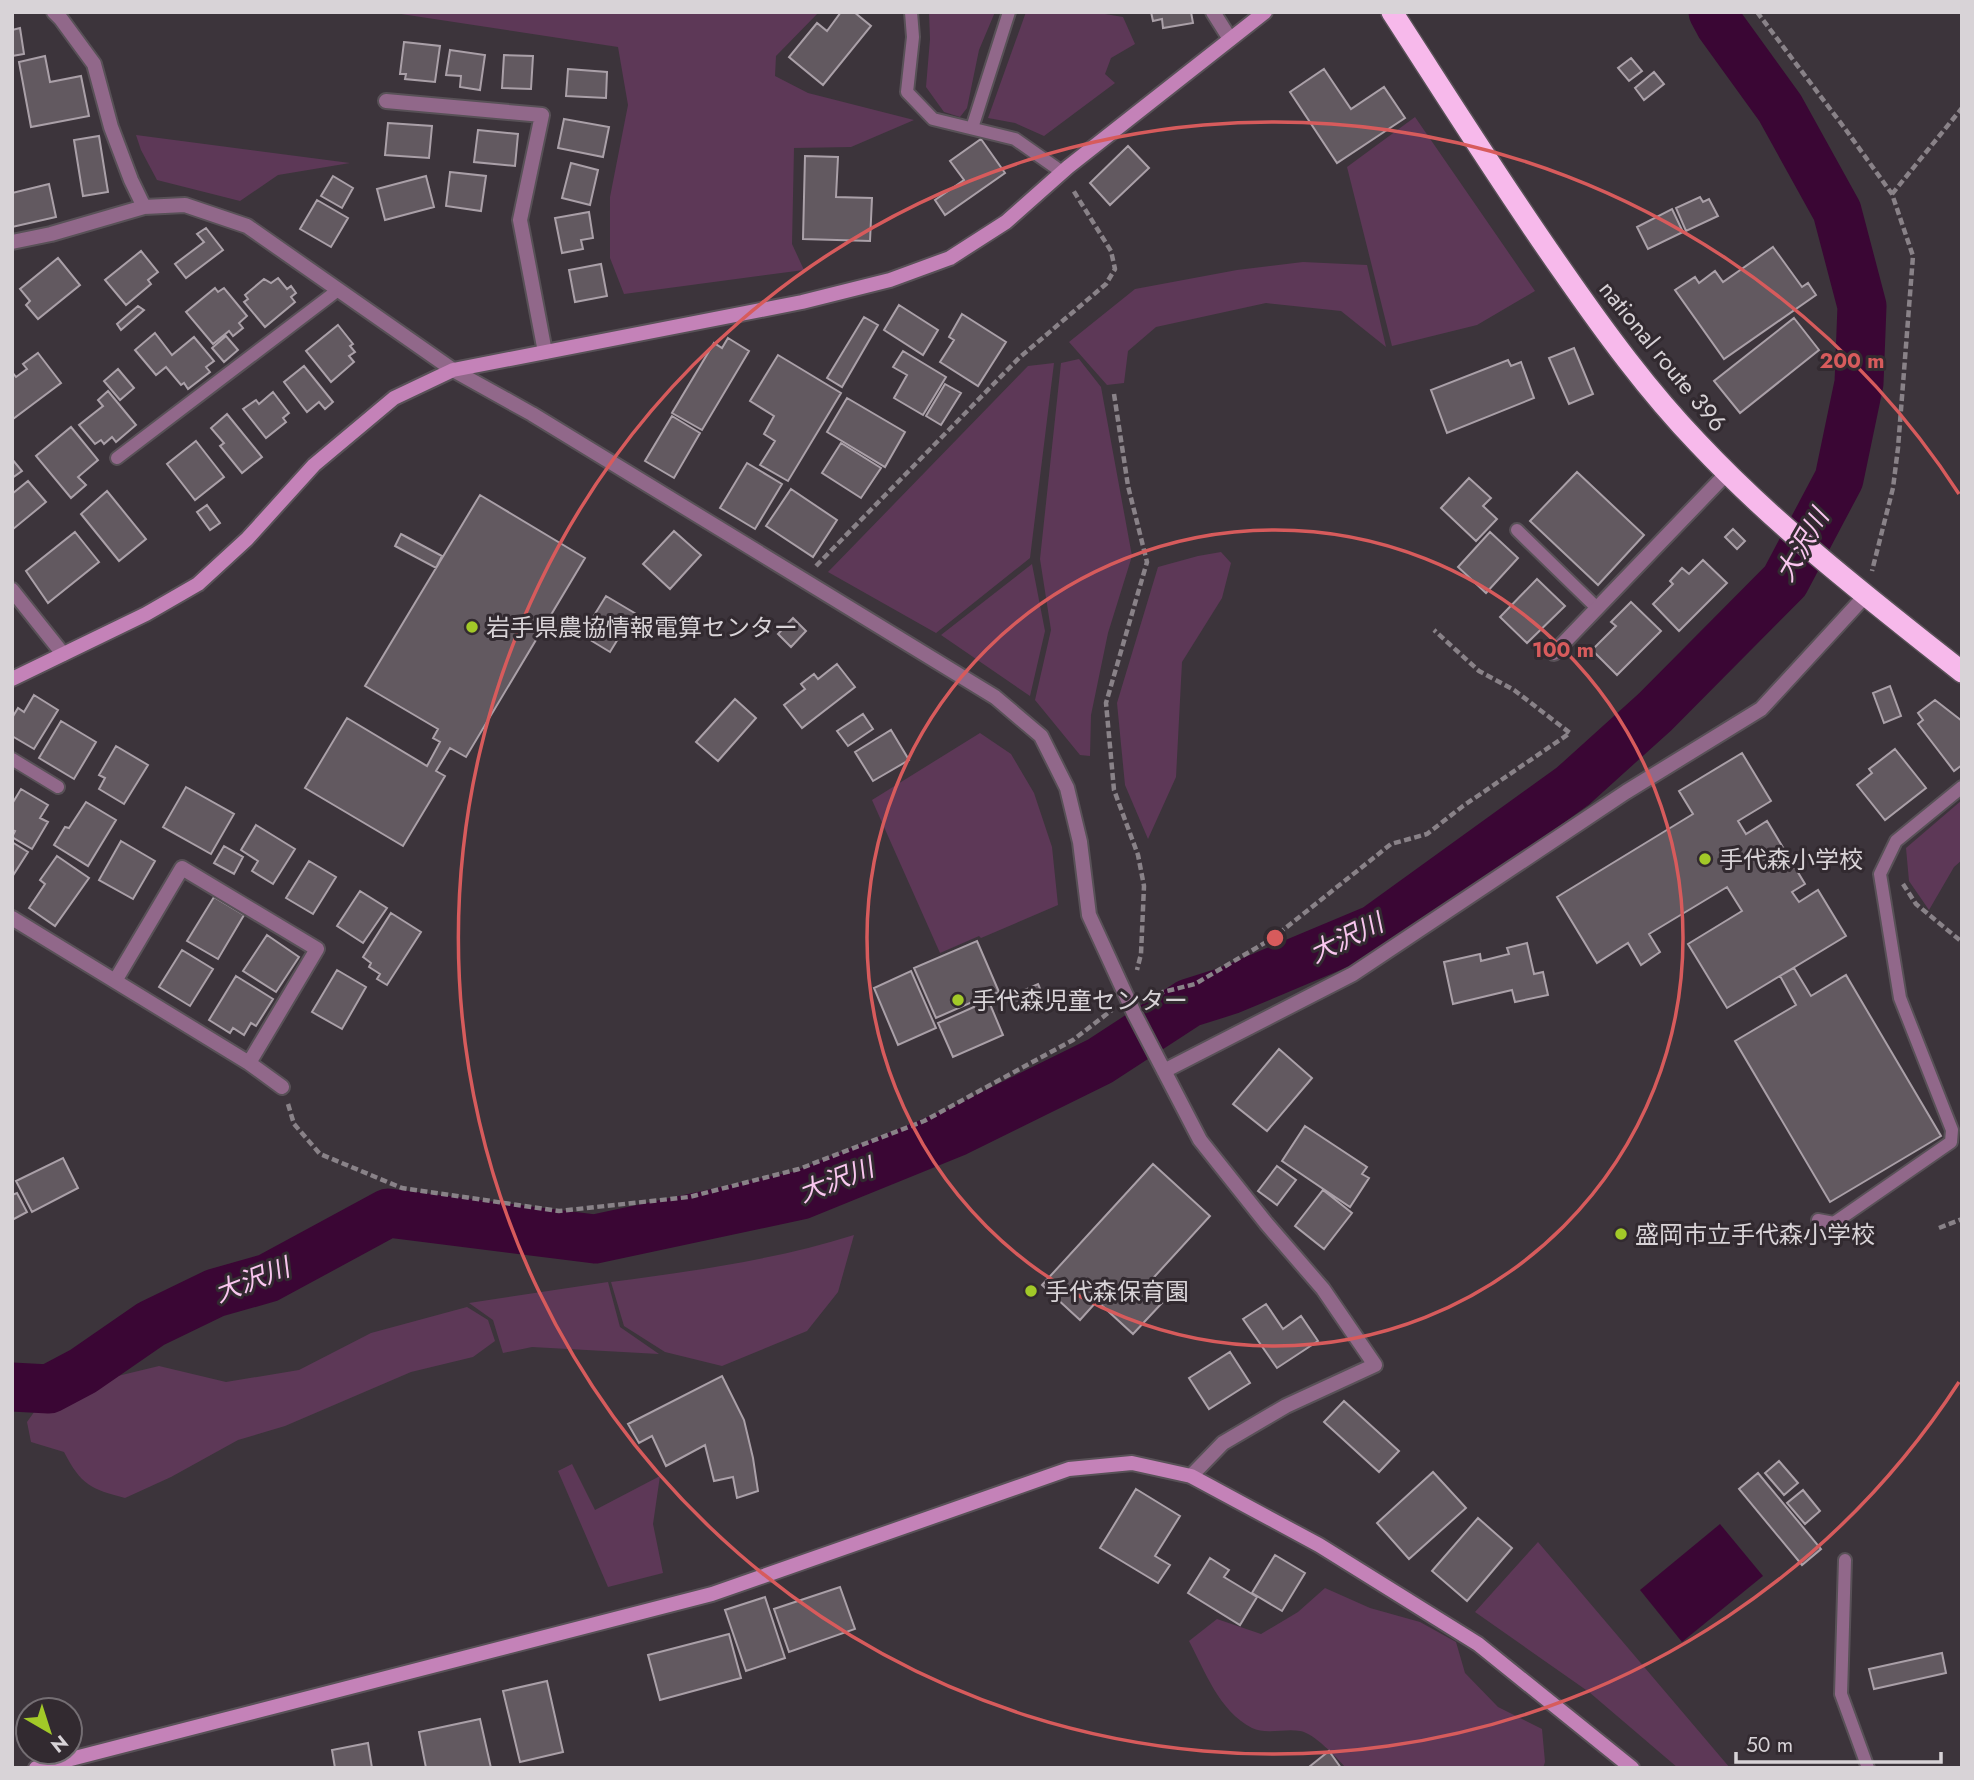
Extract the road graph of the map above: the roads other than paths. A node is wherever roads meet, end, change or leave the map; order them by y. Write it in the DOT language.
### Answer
graph roads {
  1 [pos="54,12"];
  2 [pos="911,12"];
  3 [pos="1009,12"];
  4 [pos="1213,12"];
  5 [pos="1265,12"];
  6 [pos="1392,12"];
  7 [pos="1230,39"];
  8 [pos="386,101"];
  9 [pos="972,128"];
  10 [pos="1062,172"];
  11 [pos="144,207"];
  12 [pos="12,242"];
  13 [pos="338,290"];
  14 [pos="545,352"];
  15 [pos="453,370"];
  16 [pos="117,458"];
  17 [pos="1728,472"];
  18 [pos="1517,530"];
  19 [pos="1857,589"];
  20 [pos="12,590"];
  21 [pos="1598,608"];
  22 [pos="1554,653"];
  23 [pos="63,654"];
  24 [pos="1962,672"];
  25 [pos="12,679"];
  26 [pos="12,759"];
  27 [pos="58,787"];
  28 [pos="1962,787"];
  29 [pos="12,918"];
  30 [pos="115,981"];
  31 [pos="249,1063"];
  32 [pos="1161,1066"];
  33 [pos="282,1087"];
  34 [pos="1818,1220"];
  35 [pos="1191,1476"];
  36 [pos="1845,1560"];
  37 [pos="36,1768"];
  38 [pos="1632,1768"];
  39 [pos="1868,1768"];
  1 -- 11 [label="street"];
  2 -- 9 [label="lane"];
  3 -- 9 [label="lane"];
  4 -- 7 [label="street"];
  5 -- 7 [label="street"];
  6 -- 17 [label="highway, national route 396"];
  7 -- 10 [label="street"];
  8 -- 14 [label="street"];
  9 -- 10 [label="lane"];
  10 -- 14 [label="street"];
  11 -- 12 [label="street"];
  11 -- 13 [label="street"];
  13 -- 15 [label="street"];
  13 -- 16 [label="lane"];
  14 -- 15 [label="street"];
  15 -- 23 [label="street"];
  15 -- 32 [label="street"];
  17 -- 19 [label="highway, national route 396"];
  17 -- 21 [label="street"];
  18 -- 21 [label="lane"];
  19 -- 24 [label="highway, national route 396"];
  19 -- 32 [label="street"];
  20 -- 23 [label="street"];
  21 -- 22 [label="street"];
  23 -- 25 [label="street"];
  26 -- 27 [label="lane"];
  28 -- 34 [label="lane"];
  29 -- 30 [label="street"];
  30 -- 31 [label="street"];
  30 -- 31 [label="street"];
  31 -- 33 [label="street"];
  32 -- 35 [label="street"];
  35 -- 37 [label="street"];
  35 -- 38 [label="street"];
  36 -- 39 [label="lane"];
}
